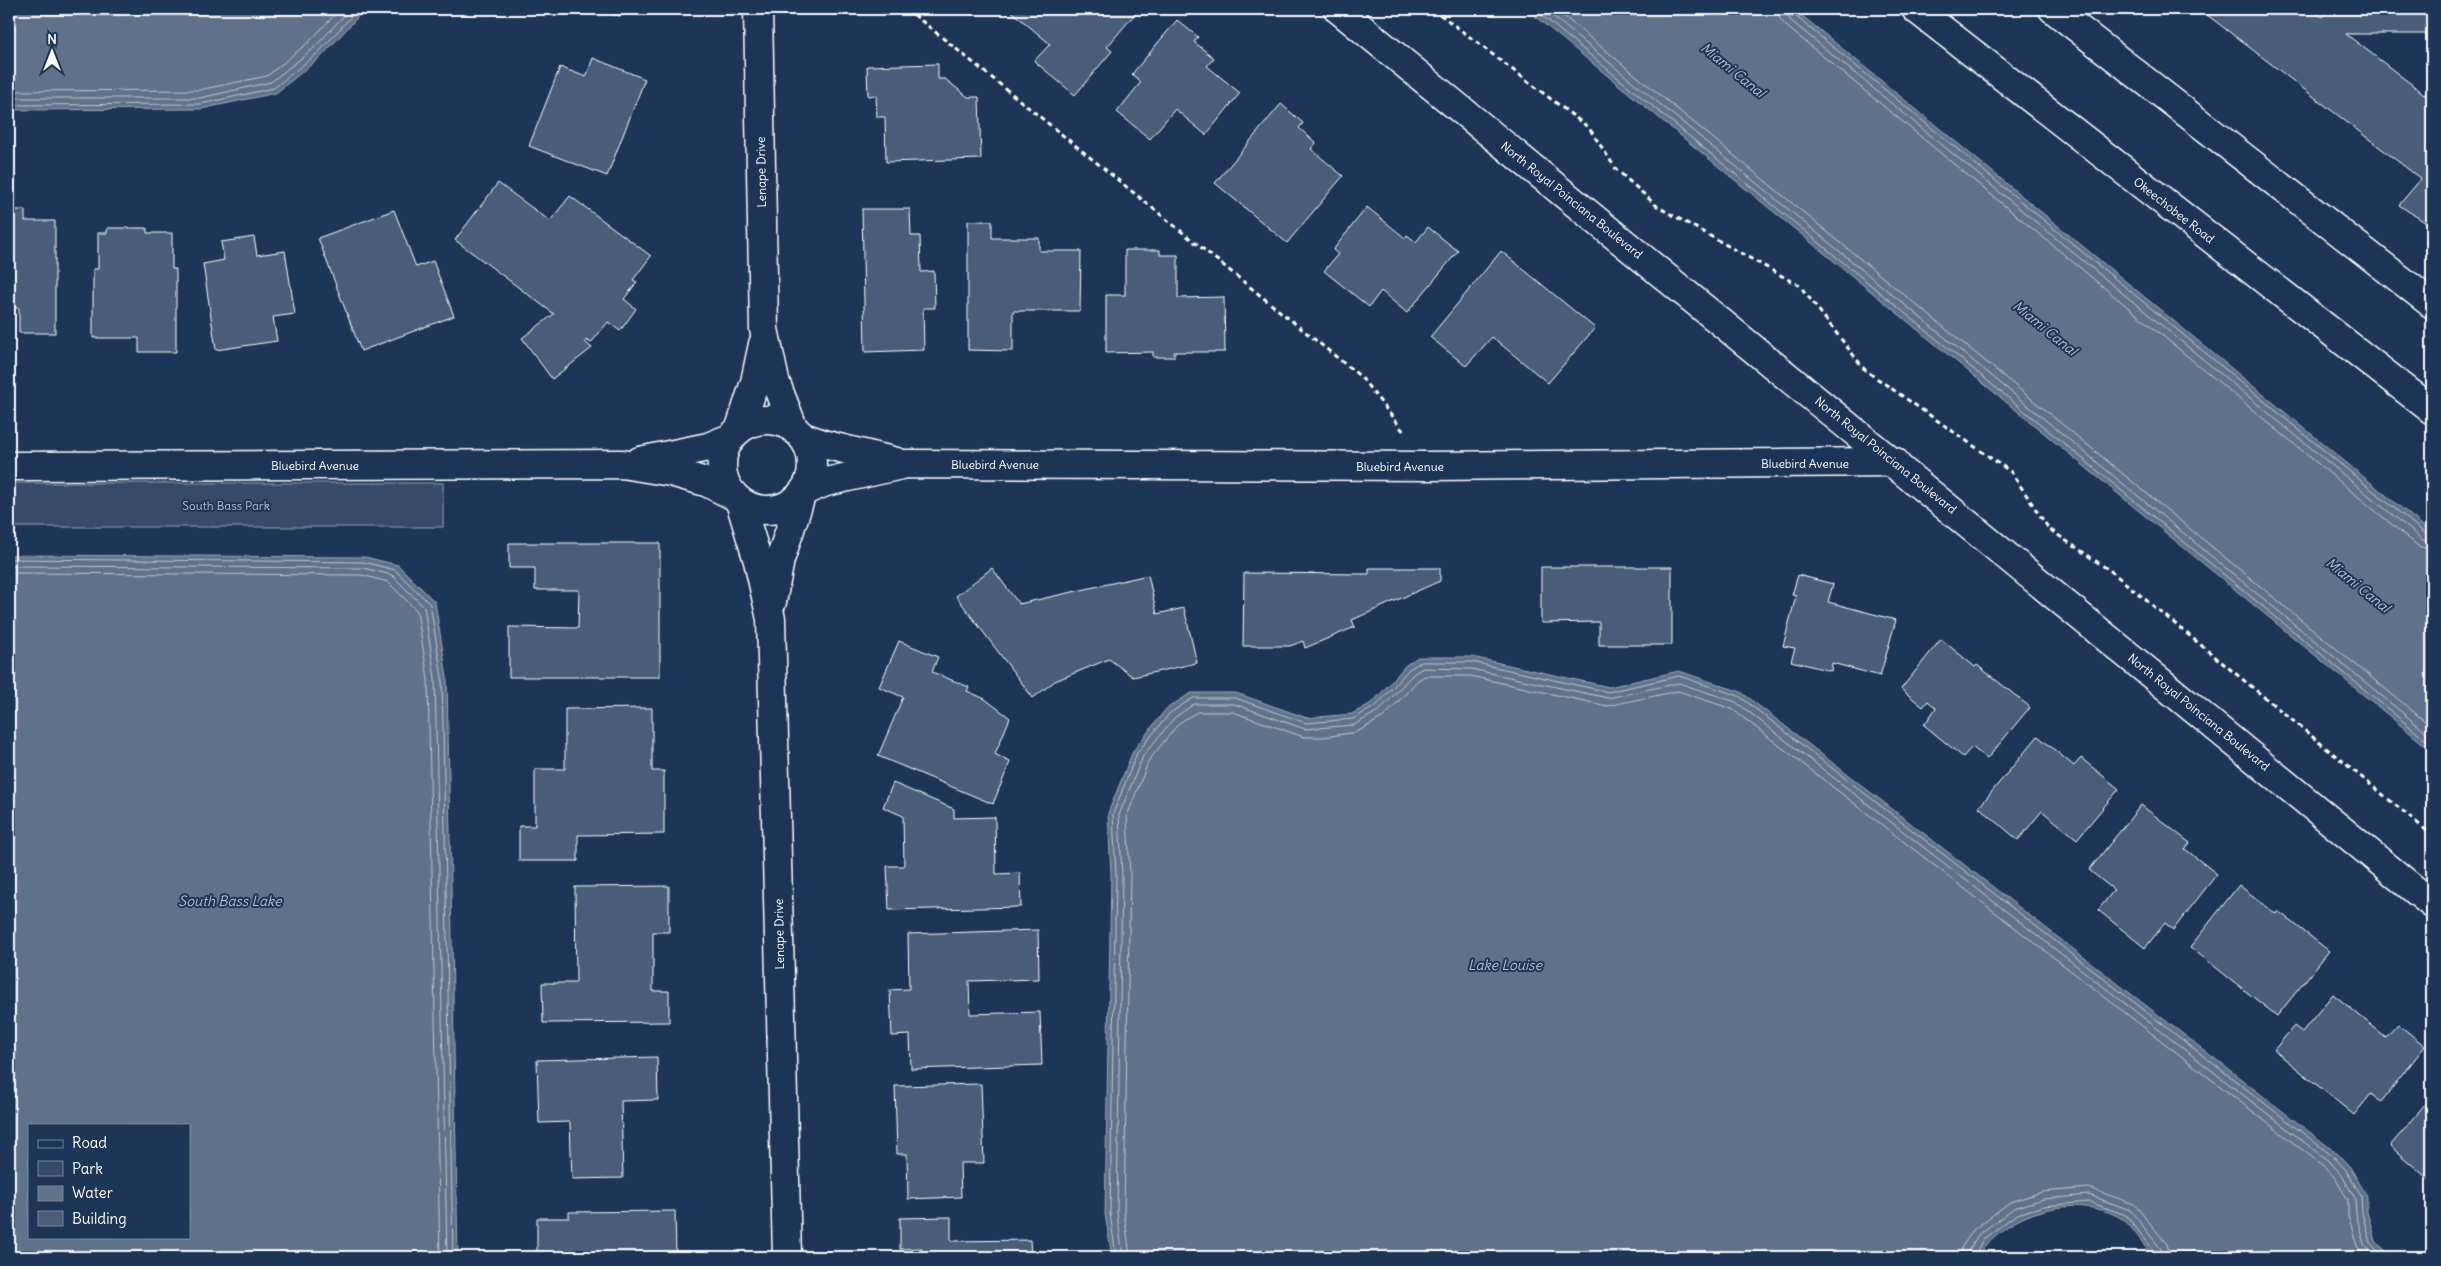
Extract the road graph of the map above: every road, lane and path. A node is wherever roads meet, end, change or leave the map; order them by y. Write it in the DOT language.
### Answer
graph roads {
  1 [pos="758,9"];
  2 [pos="907,9"];
  3 [pos="1338,9"];
  4 [pos="1433,9"];
  5 [pos="1916,9"];
  6 [pos="1949,9"];
  7 [pos="2053,9"];
  8 [pos="1960,44"];
  9 [pos="2432,304"];
  10 [pos="765,335"];
  11 [pos="2432,410"];
  12 [pos="798,432"];
  13 [pos="735,433"];
  14 [pos="1895,462"];
  15 [pos="622,464"];
  16 [pos="906,464"];
  17 [pos="9,466"];
  18 [pos="1430,466"];
  19 [pos="803,492"];
  20 [pos="737,499"];
  21 [pos="770,611"];
  22 [pos="2432,835"];
  23 [pos="2432,904"];
  24 [pos="787,1257"];
  1 -- 10 [label="main road, Lenape Drive"];
  2 -- 18 [label="path"];
  3 -- 14 [label="main road, North Royal Poinciana Boulevard"];
  4 -- 22 [label="path"];
  5 -- 8 [label="main road, Okeechobee Road"];
  6 -- 8 [label="main road"];
  7 -- 9 [label="main road"];
  8 -- 11 [label="main road, Okeechobee Road"];
  10 -- 12 [label="main road, Lenape Drive"];
  10 -- 13 [label="main road, Lenape Drive"];
  12 -- 13 [label="main road"];
  12 -- 16 [label="main road, Bluebird Avenue"];
  12 -- 19 [label="main road"];
  13 -- 15 [label="main road, Bluebird Avenue"];
  13 -- 20 [label="main road"];
  14 -- 18 [label="main road, Bluebird Avenue"];
  14 -- 23 [label="main road, North Royal Poinciana Boulevard"];
  15 -- 17 [label="main road, Bluebird Avenue"];
  15 -- 20 [label="main road, Bluebird Avenue"];
  16 -- 18 [label="main road, Bluebird Avenue"];
  16 -- 19 [label="main road, Bluebird Avenue"];
  19 -- 20 [label="main road"];
  19 -- 21 [label="main road, Lenape Drive"];
  20 -- 21 [label="main road, Lenape Drive"];
  21 -- 24 [label="main road, Lenape Drive"];
}
